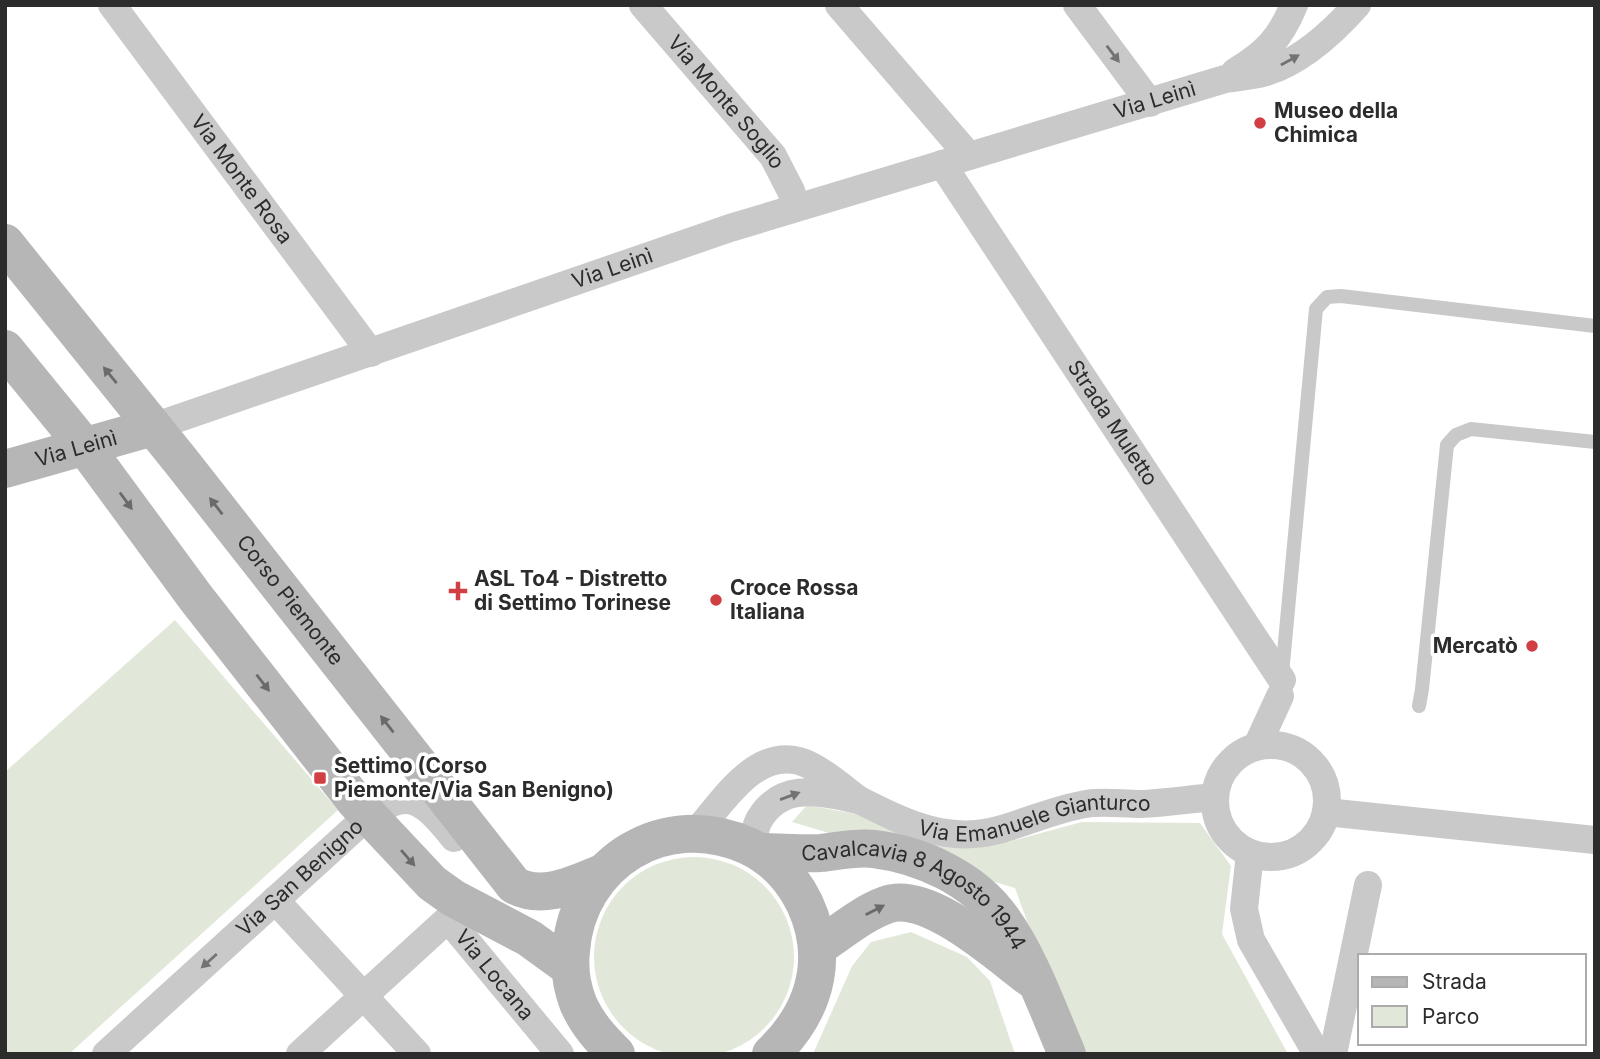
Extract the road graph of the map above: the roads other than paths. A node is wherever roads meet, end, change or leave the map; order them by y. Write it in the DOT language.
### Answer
graph roads {
  1 [pos="112,5"];
  2 [pos="643,5"];
  3 [pos="839,5"];
  4 [pos="1077,5"];
  5 [pos="1294,5"];
  6 [pos="1348,9"];
  7 [pos="1225,79"];
  8 [pos="1150,103"];
  9 [pos="969,156"];
  10 [pos="942,164"];
  11 [pos="796,207"];
  12 [pos="5,243"];
  13 [pos="1595,326"];
  14 [pos="5,349"];
  15 [pos="371,352"];
  16 [pos="153,427"];
  17 [pos="1595,442"];
  18 [pos="85,447"];
  19 [pos="5,469"];
  20 [pos="1281,688"];
  21 [pos="1419,706"];
  22 [pos="1257,746"];
  23 [pos="1286,746"];
  24 [pos="1215,797"];
  25 [pos="859,800"];
  26 [pos="1326,812"];
  27 [pos="369,816"];
  28 [pos="696,832"];
  29 [pos="1595,840"];
  30 [pos="756,850"];
  31 [pos="1250,853"];
  32 [pos="602,873"];
  33 [pos="505,874"];
  34 [pos="1368,885"];
  35 [pos="275,900"];
  36 [pos="818,947"];
  37 [pos="569,967"];
  38 [pos="1037,983"];
  39 [pos="364,996"];
  40 [pos="783,1048"];
  41 [pos="106,1054"];
  42 [pos="300,1054"];
  43 [pos="417,1054"];
  44 [pos="560,1054"];
  45 [pos="617,1054"];
  46 [pos="1067,1054"];
  47 [pos="1317,1054"];
  48 [pos="1333,1054"];
  1 -- 15 [label="street, Via Monte Rosa"];
  2 -- 11 [label="street, Via Monte Soglio"];
  3 -- 9 [label="street"];
  4 -- 8 [label="street, one-way"];
  5 -- 7 [label="street"];
  7 -- 6 [label="street, one-way"];
  7 -- 8 [label="street, Via Leinì"];
  8 -- 9 [label="street, Via Leinì"];
  9 -- 10 [label="street, Via Leinì"];
  10 -- 11 [label="street, Via Leinì"];
  10 -- 20 [label="street, Strada Muletto"];
  11 -- 15 [label="street, Via Leinì"];
  16 -- 12 [label="main road, Corso Piemonte, one-way"];
  13 -- 20 [label="lane"];
  14 -- 18 [label="main road"];
  15 -- 16 [label="street, Via Leinì"];
  16 -- 18 [label="main road, Via Leinì"];
  33 -- 16 [label="main road, Corso Piemonte, one-way"];
  17 -- 21 [label="lane"];
  18 -- 19 [label="main road, Via Leinì"];
  18 -- 27 [label="main road, one-way"];
  20 -- 22 [label="street"];
  20 -- 23 [label="street"];
  22 -- 23 [label="street"];
  22 -- 24 [label="street"];
  23 -- 26 [label="street"];
  24 -- 25 [label="street, Via Emanuele Gianturco"];
  24 -- 31 [label="street"];
  25 -- 28 [label="street"];
  30 -- 25 [label="street, one-way"];
  26 -- 29 [label="street"];
  26 -- 31 [label="street"];
  27 -- 33 [label="street, Via San Benigno"];
  27 -- 35 [label="street, Via San Benigno"];
  27 -- 37 [label="main road, one-way"];
  28 -- 30 [label="main road"];
  28 -- 32 [label="main road"];
  30 -- 36 [label="main road"];
  30 -- 38 [label="main road, Cavalcavia 8 Agosto 1944"];
  31 -- 47 [label="street"];
  32 -- 33 [label="main road, Corso Piemonte"];
  32 -- 37 [label="main road"];
  34 -- 48 [label="street"];
  35 -- 39 [label="street"];
  35 -- 41 [label="street, Via San Benigno, one-way"];
  36 -- 38 [label="main road, Cavalcavia 8 Agosto 1944, one-way"];
  36 -- 40 [label="main road"];
  37 -- 45 [label="main road"];
  38 -- 46 [label="main road, Cavalcavia 8 Agosto 1944"];
  39 -- 42 [label="street, Via Locana"];
  39 -- 43 [label="street"];
  39 -- 44 [label="street, Via Locana"];
}
